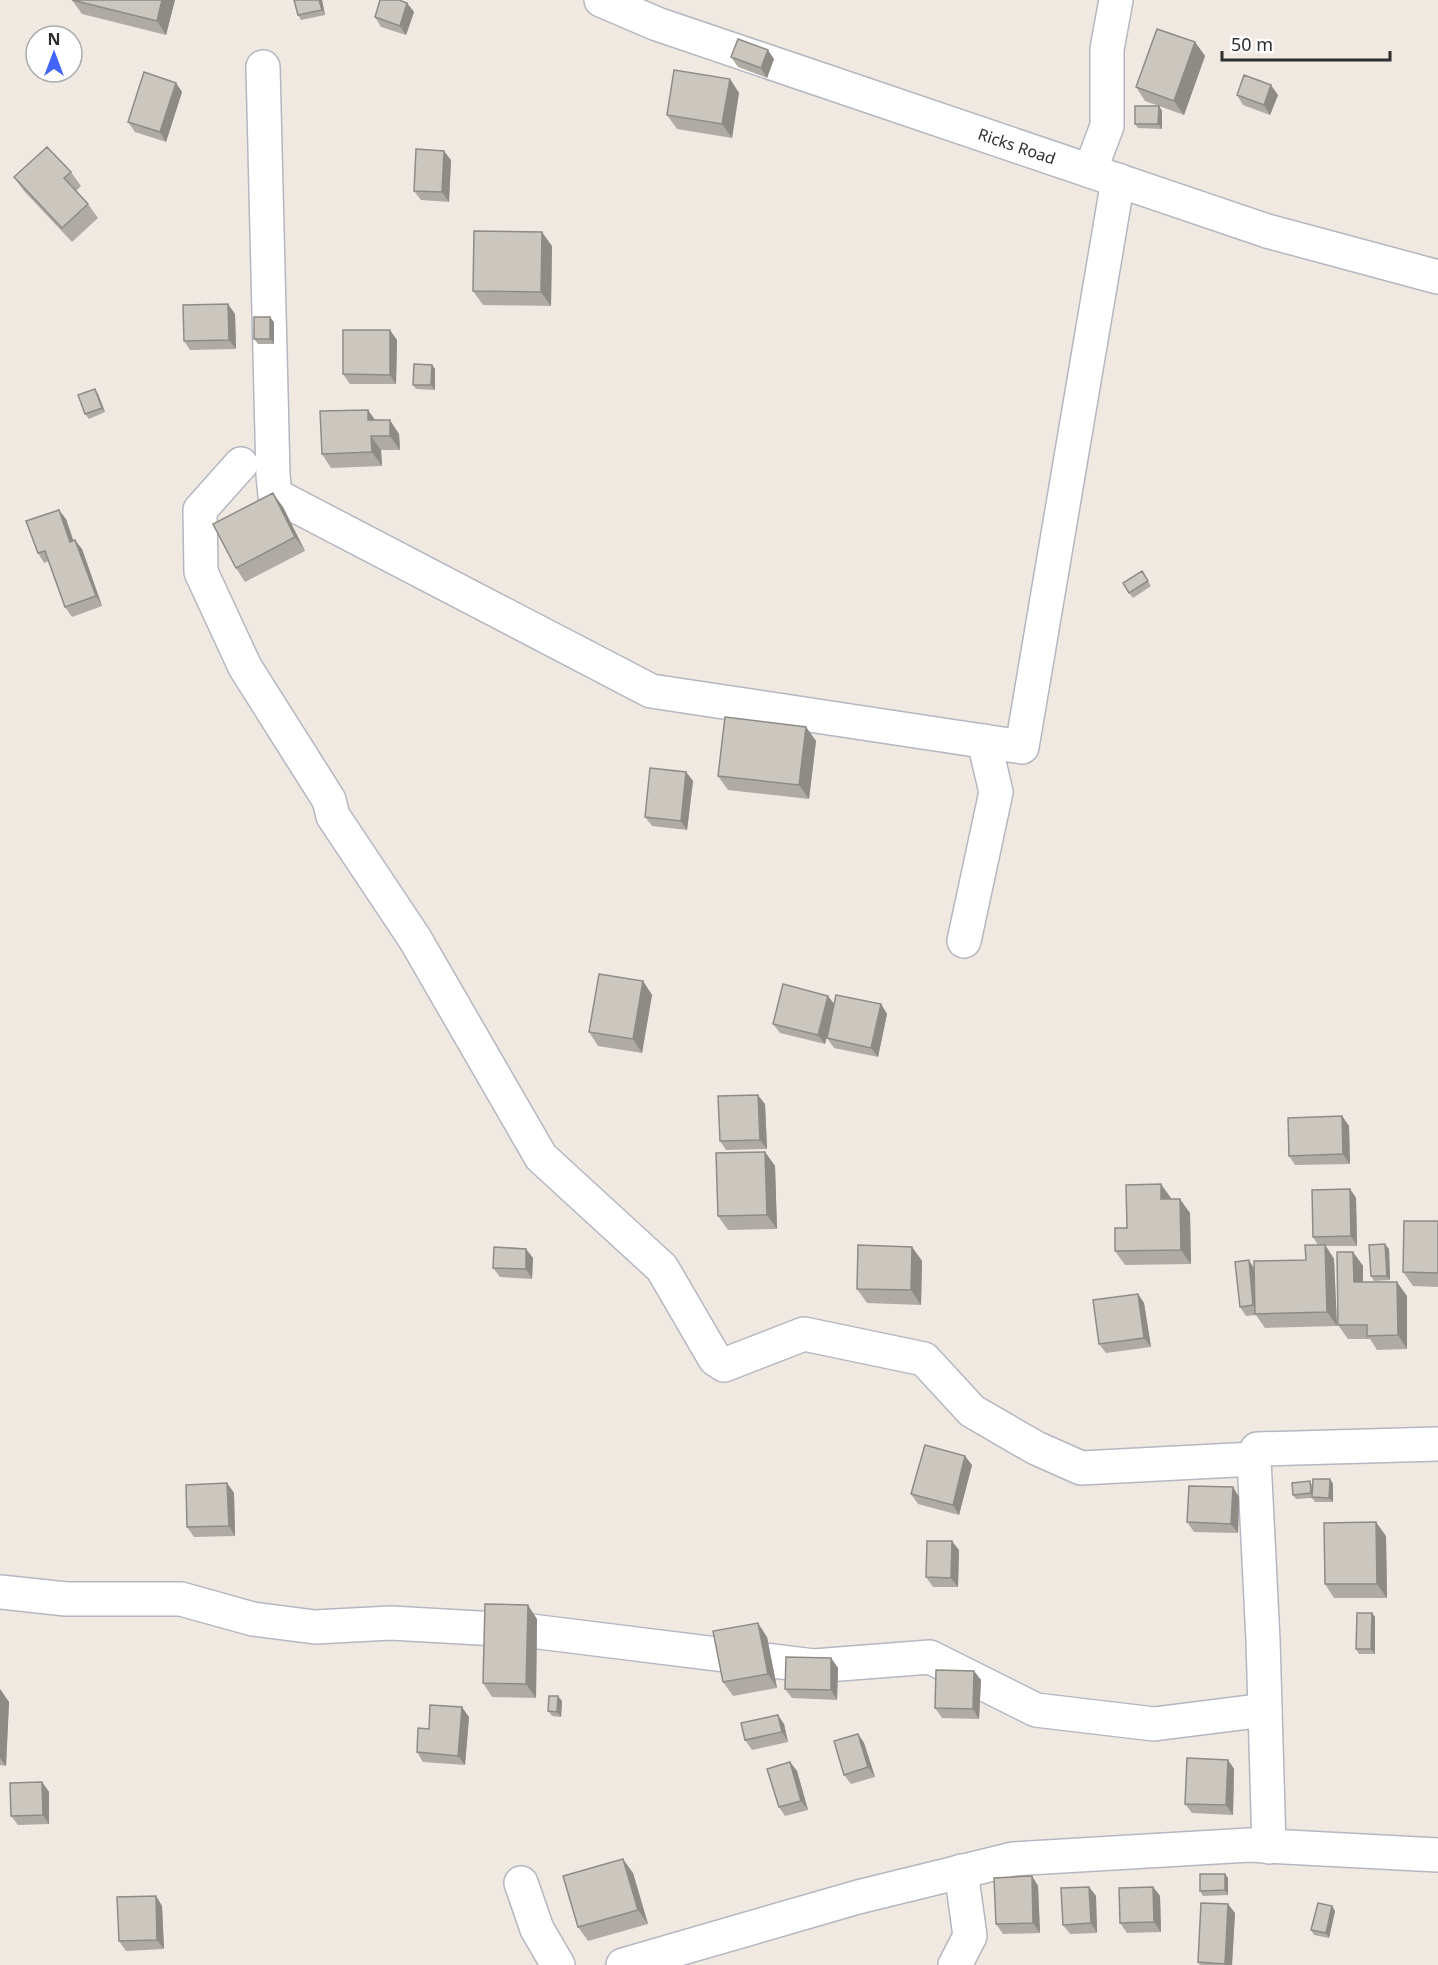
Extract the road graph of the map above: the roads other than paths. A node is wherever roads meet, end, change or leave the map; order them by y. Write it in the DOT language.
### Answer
graph roads {
  1 [pos="601,0"];
  2 [pos="1116,0"];
  3 [pos="263,67"];
  4 [pos="1104,176"];
  5 [pos="1438,277"];
  6 [pos="240,464"];
  7 [pos="984,741"];
  8 [pos="964,941"];
  9 [pos="1438,1444"];
  10 [pos="1254,1459"];
  11 [pos="0,1592"];
  12 [pos="1265,1710"];
  13 [pos="1269,1847"];
  14 [pos="1438,1855"];
  15 [pos="961,1871"];
  16 [pos="521,1882"];
  17 [pos="558,1965"];
  18 [pos="623,1965"];
  19 [pos="955,1965"];
  1 -- 4 [label="street, Ricks Road"];
  2 -- 4 [label="street"];
  3 -- 7 [label="street"];
  4 -- 5 [label="street, Ricks Road"];
  4 -- 7 [label="street"];
  6 -- 10 [label="street"];
  7 -- 8 [label="street"];
  9 -- 10 [label="street"];
  10 -- 12 [label="street"];
  11 -- 12 [label="street"];
  12 -- 13 [label="street"];
  13 -- 14 [label="street"];
  13 -- 15 [label="street"];
  15 -- 18 [label="street"];
  15 -- 19 [label="street"];
  16 -- 17 [label="street"];
}
